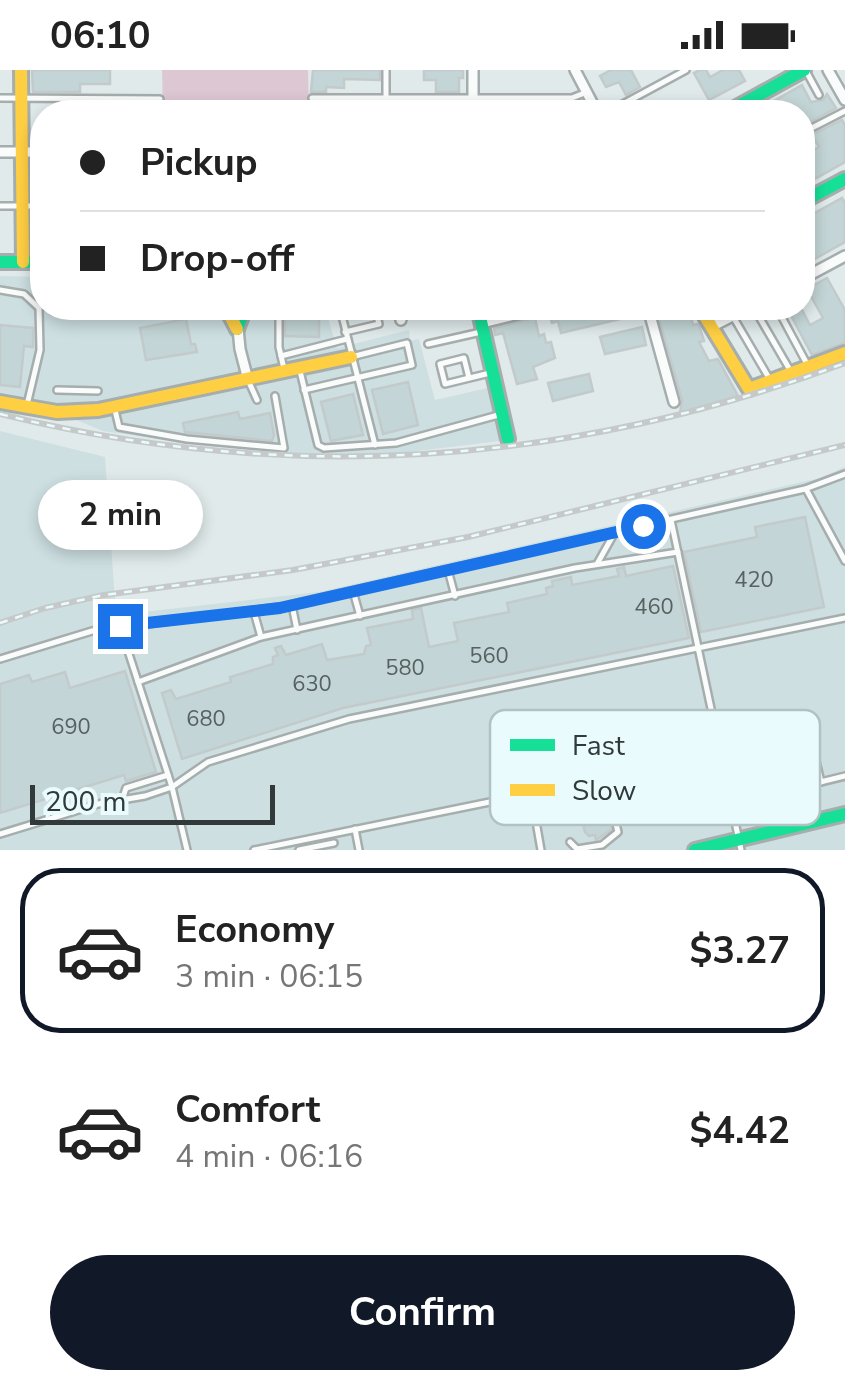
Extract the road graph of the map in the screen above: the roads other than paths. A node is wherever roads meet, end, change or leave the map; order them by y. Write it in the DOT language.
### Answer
graph roads {
  1 [pos="21,70"];
  2 [pos="386,70"];
  3 [pos="473,70"];
  4 [pos="575,70"];
  5 [pos="686,70"];
  6 [pos="804,70"];
  7 [pos="828,70"];
  8 [pos="586,92"];
  9 [pos="818,95"];
  10 [pos="473,97"];
  11 [pos="0,98"];
  12 [pos="21,98"];
  13 [pos="160,98"];
  14 [pos="312,98"];
  15 [pos="386,98"];
  16 [pos="590,100"];
  17 [pos="630,100"];
  18 [pos="750,100"];
  19 [pos="845,100"];
  20 [pos="845,110"];
  21 [pos="815,127"];
  22 [pos="0,152"];
  23 [pos="22,152"];
  24 [pos="30,152"];
  25 [pos="845,179"];
  26 [pos="815,195"];
  27 [pos="0,206"];
  28 [pos="22,206"];
  29 [pos="30,206"];
  30 [pos="845,256"];
  31 [pos="0,262"];
  32 [pos="23,262"];
  33 [pos="30,262"];
  34 [pos="815,272"];
  35 [pos="0,290"];
  36 [pos="30,299"];
  37 [pos="40,320"];
  38 [pos="232,320"];
  39 [pos="237,320"];
  40 [pos="240,320"];
  41 [pos="280,320"];
  42 [pos="343,320"];
  43 [pos="377,320"];
  44 [pos="481,320"];
  45 [pos="503,320"];
  46 [pos="651,320"];
  47 [pos="707,320"];
  48 [pos="720,320"];
  49 [pos="736,320"];
  50 [pos="759,320"];
  51 [pos="784,320"];
  52 [pos="483,327"];
  53 [pos="711,327"];
  54 [pos="237,329"];
  55 [pos="346,336"];
  56 [pos="428,344"];
  57 [pos="845,353"];
  58 [pos="281,356"];
  59 [pos="351,357"];
  60 [pos="809,367"];
  61 [pos="299,368"];
  62 [pos="284,372"];
  63 [pos="493,372"];
  64 [pos="792,373"];
  65 [pos="357,378"];
  66 [pos="469,378"];
  67 [pos="248,380"];
  68 [pos="770,381"];
  69 [pos="57,390"];
  70 [pos="304,390"];
  71 [pos="98,391"];
  72 [pos="275,396"];
  73 [pos="257,400"];
  74 [pos="0,402"];
  75 [pos="674,402"];
  76 [pos="114,407"];
  77 [pos="27,408"];
  78 [pos="503,414"];
  79 [pos="508,439"];
  80 [pos="375,445"];
  81 [pos="845,474"];
  82 [pos="806,489"];
  83 [pos="671,519"];
  84 [pos="615,532"];
  85 [pos="678,552"];
  86 [pos="845,561"];
  87 [pos="596,565"];
  88 [pos="448,569"];
  89 [pos="353,591"];
  90 [pos="455,596"];
  91 [pos="292,604"];
  92 [pos="254,610"];
  93 [pos="360,616"];
  94 [pos="845,618"];
  95 [pos="120,626"];
  96 [pos="297,630"];
  97 [pos="260,637"];
  98 [pos="699,648"];
  99 [pos="0,660"];
  100 [pos="138,682"];
  101 [pos="711,710"];
  102 [pos="168,775"];
  103 [pos="820,775"];
  104 [pos="845,776"];
  105 [pos="822,782"];
  106 [pos="172,786"];
  107 [pos="490,801"];
  108 [pos="122,802"];
  109 [pos="845,814"];
  110 [pos="820,821"];
  111 [pos="536,825"];
  112 [pos="616,825"];
  113 [pos="807,825"];
  114 [pos="354,829"];
  115 [pos="0,834"];
  116 [pos="570,842"];
  117 [pos="334,844"];
  118 [pos="739,845"];
  119 [pos="187,850"];
  120 [pos="254,850"];
  121 [pos="299,850"];
  122 [pos="359,850"];
  123 [pos="541,850"];
  124 [pos="695,850"];
  1 -- 12 [label="street"];
  2 -- 15 [label="lane"];
  3 -- 10 [label="street"];
  4 -- 8 [label="street"];
  5 -- 17 [label="lane"];
  6 -- 9 [label="lane"];
  6 -- 18 [label="street"];
  7 -- 19 [label="street"];
  8 -- 10 [label="lane"];
  8 -- 16 [label="street"];
  10 -- 15 [label="lane"];
  11 -- 12 [label="lane"];
  12 -- 13 [label="lane"];
  12 -- 23 [label="street"];
  14 -- 15 [label="lane"];
  20 -- 21 [label="lane"];
  22 -- 23 [label="street"];
  23 -- 24 [label="street"];
  23 -- 28 [label="street"];
  25 -- 26 [label="street"];
  27 -- 28 [label="lane"];
  28 -- 29 [label="lane"];
  28 -- 32 [label="street"];
  30 -- 34 [label="street"];
  31 -- 32 [label="street"];
  32 -- 33 [label="street"];
  35 -- 36 [label="lane"];
  37 -- 77 [label="lane"];
  38 -- 54 [label="street"];
  39 -- 54 [label="street"];
  40 -- 54 [label="street"];
  41 -- 58 [label="lane"];
  42 -- 55 [label="lane"];
  43 -- 55 [label="lane"];
  44 -- 52 [label="street"];
  45 -- 52 [label="street"];
  46 -- 75 [label="street"];
  47 -- 53 [label="street"];
  48 -- 53 [label="street"];
  49 -- 68 [label="lane"];
  50 -- 64 [label="lane"];
  51 -- 60 [label="lane"];
  52 -- 56 [label="lane"];
  52 -- 63 [label="street"];
  53 -- 68 [label="street"];
  54 -- 67 [label="street"];
  55 -- 58 [label="lane"];
  55 -- 59 [label="lane"];
  57 -- 60 [label="street"];
  58 -- 62 [label="lane"];
  59 -- 61 [label="street"];
  59 -- 65 [label="lane"];
  59 -- 65 [label="lane"];
  60 -- 64 [label="street"];
  61 -- 62 [label="street"];
  61 -- 70 [label="lane"];
  62 -- 67 [label="street"];
  63 -- 66 [label="lane"];
  63 -- 78 [label="street"];
  64 -- 68 [label="street"];
  65 -- 70 [label="lane"];
  65 -- 80 [label="lane"];
  66 -- 66 [label="lane"];
  67 -- 73 [label="lane"];
  67 -- 76 [label="street"];
  69 -- 71 [label="lane"];
  70 -- 80 [label="lane"];
  72 -- 76 [label="lane"];
  74 -- 77 [label="street"];
  76 -- 77 [label="street"];
  78 -- 79 [label="street"];
  78 -- 80 [label="lane"];
  81 -- 82 [label="lane"];
  82 -- 83 [label="lane"];
  82 -- 86 [label="lane"];
  83 -- 84 [label="lane"];
  83 -- 85 [label="lane"];
  84 -- 87 [label="lane"];
  84 -- 88 [label="lane"];
  85 -- 87 [label="lane"];
  85 -- 98 [label="lane"];
  87 -- 90 [label="lane"];
  88 -- 89 [label="lane"];
  88 -- 90 [label="lane"];
  89 -- 91 [label="lane"];
  89 -- 93 [label="lane"];
  90 -- 93 [label="lane"];
  91 -- 92 [label="lane"];
  91 -- 96 [label="lane"];
  92 -- 95 [label="lane"];
  92 -- 97 [label="lane"];
  93 -- 96 [label="lane"];
  94 -- 98 [label="lane"];
  95 -- 99 [label="lane"];
  95 -- 100 [label="lane"];
  96 -- 97 [label="lane"];
  97 -- 100 [label="lane"];
  98 -- 101 [label="lane"];
  98 -- 106 [label="lane"];
  100 -- 102 [label="lane"];
  102 -- 106 [label="lane"];
  102 -- 108 [label="lane"];
  103 -- 105 [label="lane"];
  104 -- 105 [label="lane"];
  106 -- 108 [label="lane"];
  106 -- 119 [label="lane"];
  107 -- 114 [label="lane"];
  108 -- 115 [label="lane"];
  109 -- 110 [label="street"];
  111 -- 123 [label="lane"];
  112 -- 116 [label="lane"];
  113 -- 118 [label="street"];
  114 -- 120 [label="lane"];
  114 -- 122 [label="lane"];
  117 -- 121 [label="lane"];
  118 -- 124 [label="street"];
}
